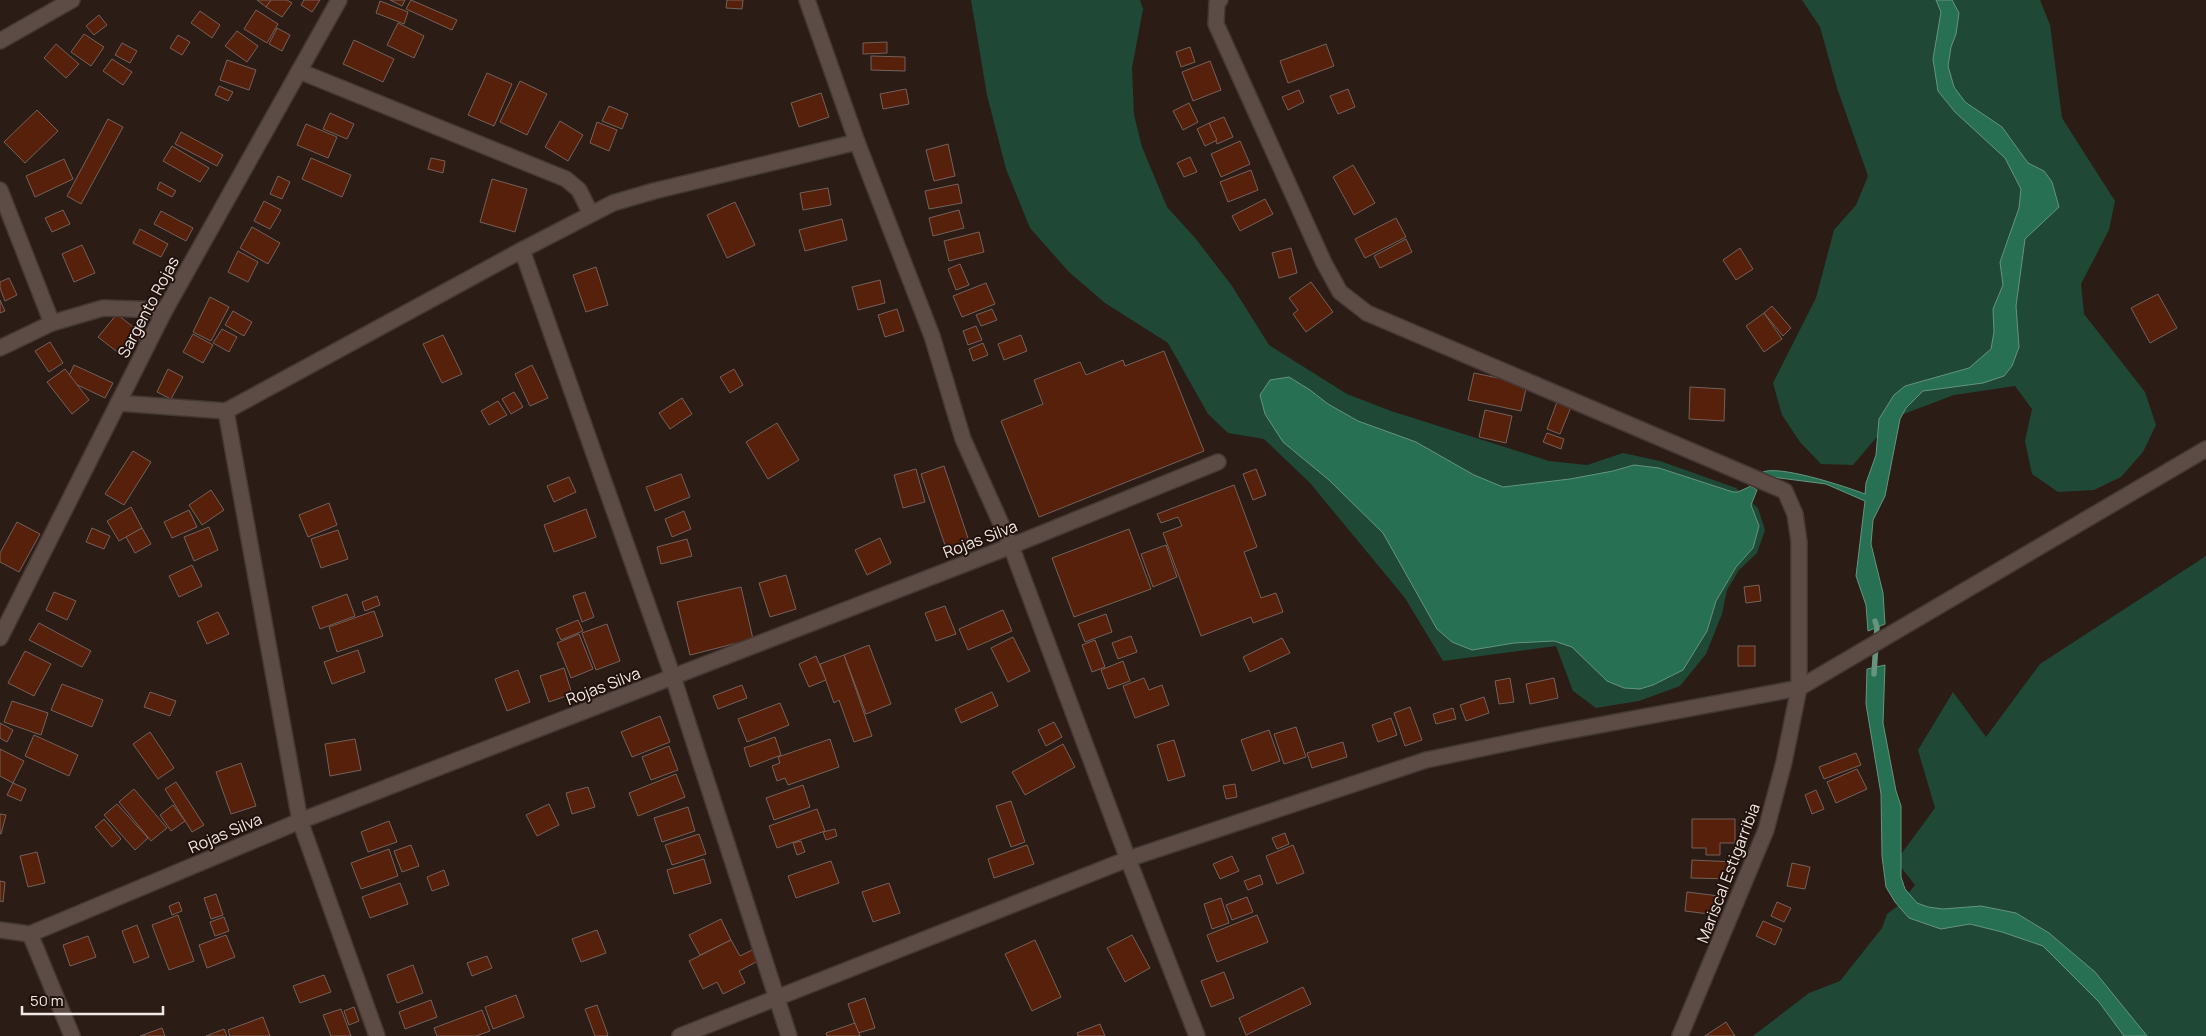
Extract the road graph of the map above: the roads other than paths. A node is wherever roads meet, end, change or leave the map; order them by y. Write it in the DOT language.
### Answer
graph roads {
  1 [pos="72,0"];
  2 [pos="339,0"];
  3 [pos="807,0"];
  4 [pos="1220,0"];
  5 [pos="0,41"];
  6 [pos="299,71"];
  7 [pos="857,142"];
  8 [pos="0,190"];
  9 [pos="591,214"];
  10 [pos="522,250"];
  11 [pos="164,310"];
  12 [pos="52,323"];
  13 [pos="0,348"];
  14 [pos="118,403"];
  15 [pos="226,411"];
  16 [pos="2206,449"];
  17 [pos="1218,462"];
  18 [pos="1010,546"];
  19 [pos="0,638"];
  20 [pos="673,677"];
  21 [pos="1799,688"];
  22 [pos="300,821"];
  23 [pos="1128,859"];
  24 [pos="0,930"];
  25 [pos="30,934"];
  26 [pos="776,999"];
  27 [pos="72,1036"];
  28 [pos="377,1036"];
  29 [pos="680,1036"];
  30 [pos="789,1036"];
  31 [pos="1197,1036"];
  32 [pos="1680,1036"];
  1 -- 5 [label="street"];
  2 -- 6 [label="street, Sargento Rojas"];
  3 -- 7 [label="street"];
  4 -- 21 [label="street, Mariscal Estigarribia"];
  6 -- 9 [label="street"];
  6 -- 11 [label="street, Sargento Rojas"];
  7 -- 9 [label="street"];
  7 -- 18 [label="street"];
  8 -- 12 [label="street"];
  9 -- 10 [label="street"];
  10 -- 15 [label="street"];
  10 -- 20 [label="street"];
  11 -- 12 [label="street"];
  11 -- 14 [label="street, Sargento Rojas"];
  12 -- 13 [label="street"];
  14 -- 15 [label="street"];
  14 -- 19 [label="street, Sargento Rojas"];
  15 -- 22 [label="street"];
  16 -- 21 [label="street"];
  17 -- 18 [label="street, Rojas Silva"];
  18 -- 20 [label="street, Rojas Silva"];
  18 -- 23 [label="street"];
  20 -- 22 [label="street, Rojas Silva"];
  20 -- 26 [label="street"];
  21 -- 23 [label="street"];
  21 -- 32 [label="street, Mariscal Estigarribia"];
  22 -- 25 [label="street, Rojas Silva"];
  22 -- 28 [label="street"];
  23 -- 26 [label="street"];
  23 -- 31 [label="street"];
  24 -- 25 [label="street"];
  25 -- 27 [label="street"];
  26 -- 29 [label="street"];
  26 -- 30 [label="street"];
}
